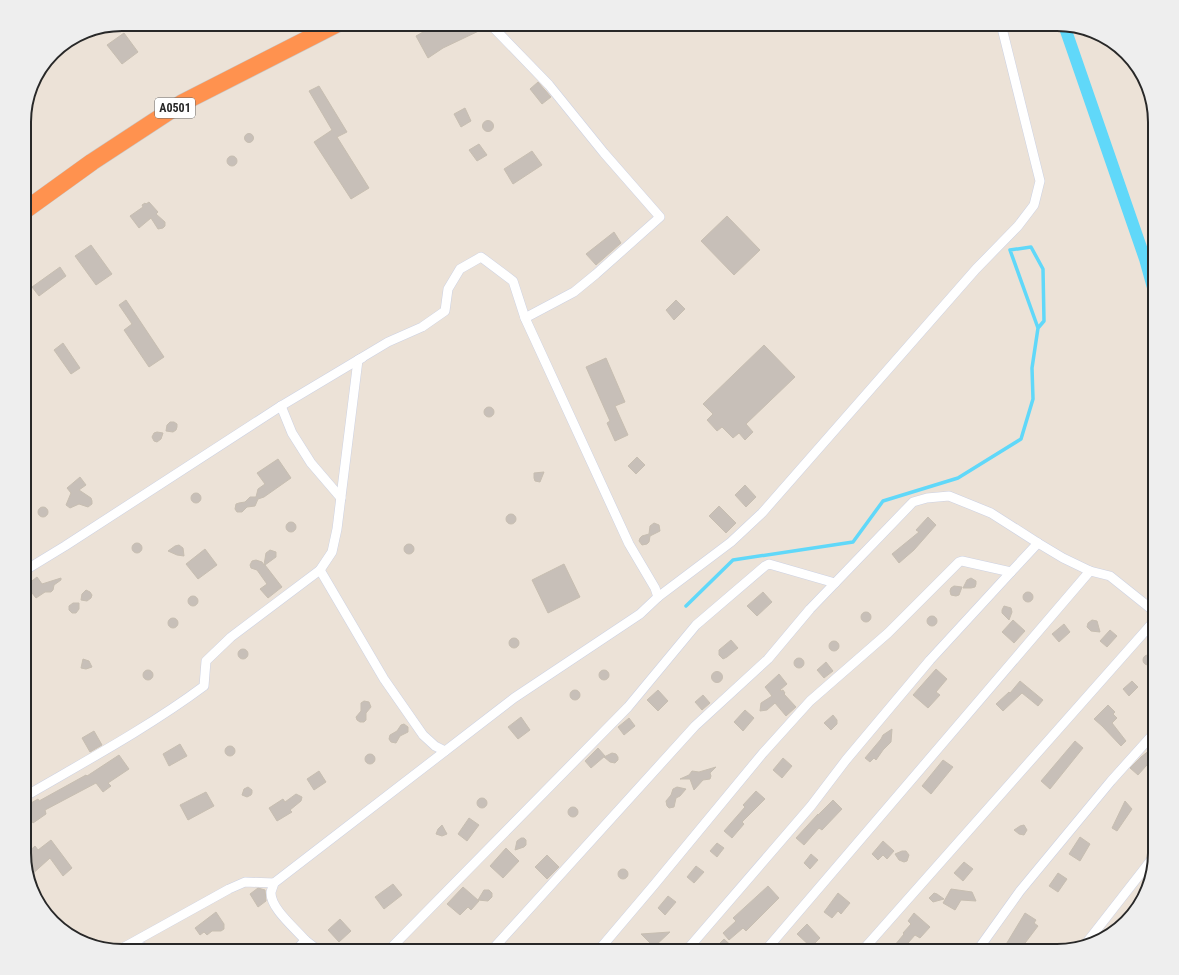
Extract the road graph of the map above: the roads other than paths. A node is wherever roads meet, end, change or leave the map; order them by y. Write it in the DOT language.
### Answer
graph roads {
  1 [pos="322,31"];
  2 [pos="497,31"];
  3 [pos="1003,31"];
  4 [pos="31,206"];
  5 [pos="525,318"];
  6 [pos="388,342"];
  7 [pos="281,406"];
  8 [pos="341,498"];
  9 [pos="1038,543"];
  10 [pos="31,566"];
  11 [pos="320,570"];
  12 [pos="1090,571"];
  13 [pos="1011,572"];
  14 [pos="835,583"];
  15 [pos="658,597"];
  16 [pos="1148,606"];
  17 [pos="1148,628"];
  18 [pos="1148,740"];
  19 [pos="445,751"];
  20 [pos="31,793"];
  21 [pos="1147,865"];
  22 [pos="274,883"];
  23 [pos="1091,937"];
  24 [pos="305,940"];
  25 [pos="132,944"];
  26 [pos="302,944"];
  27 [pos="310,944"];
  28 [pos="395,944"];
  29 [pos="497,944"];
  30 [pos="604,944"];
  31 [pos="692,944"];
  32 [pos="771,944"];
  33 [pos="868,944"];
  34 [pos="982,944"];
  1 -- 4 [label="highway, A0501"];
  2 -- 5 [label="street"];
  3 -- 15 [label="street"];
  5 -- 6 [label="street"];
  5 -- 15 [label="street"];
  6 -- 7 [label="street"];
  6 -- 8 [label="street"];
  7 -- 8 [label="street"];
  7 -- 10 [label="street"];
  8 -- 11 [label="street"];
  9 -- 12 [label="street"];
  9 -- 13 [label="street"];
  9 -- 14 [label="street"];
  11 -- 19 [label="street"];
  11 -- 20 [label="street"];
  12 -- 16 [label="street"];
  12 -- 32 [label="street"];
  13 -- 30 [label="street"];
  13 -- 31 [label="street"];
  14 -- 28 [label="street"];
  14 -- 29 [label="street"];
  15 -- 19 [label="street"];
  17 -- 33 [label="street"];
  18 -- 34 [label="street"];
  19 -- 22 [label="street"];
  21 -- 23 [label="street"];
  22 -- 24 [label="street"];
  22 -- 25 [label="street"];
  24 -- 26 [label="street"];
  24 -- 27 [label="street"];
}
